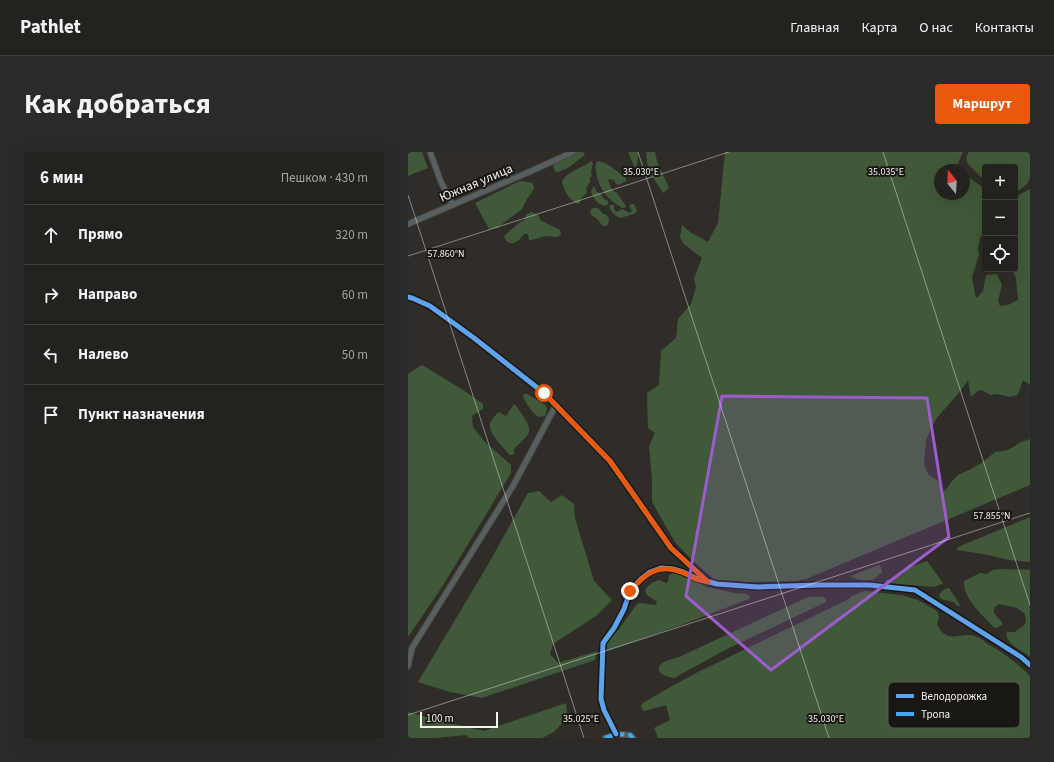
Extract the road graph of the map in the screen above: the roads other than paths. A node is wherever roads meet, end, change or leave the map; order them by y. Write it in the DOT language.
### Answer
graph roads {
  1 [pos="430,152"];
  2 [pos="574,152"];
  3 [pos="452,205"];
  4 [pos="408,224"];
  5 [pos="408,297"];
  6 [pos="556,405"];
  7 [pos="708,582"];
  8 [pos="1030,665"];
  9 [pos="408,666"];
  10 [pos="616,734"];
  11 [pos="605,738"];
  12 [pos="633,738"];
  1 -- 3 [label="street"];
  2 -- 3 [label="street, Южная улица"];
  3 -- 4 [label="street, Южная улица"];
  5 -- 6 [label="street"];
  6 -- 7 [label="street"];
  6 -- 9 [label="street"];
  7 -- 8 [label="street"];
  7 -- 10 [label="street"];
  10 -- 11 [label="street"];
  10 -- 12 [label="street"];
}
